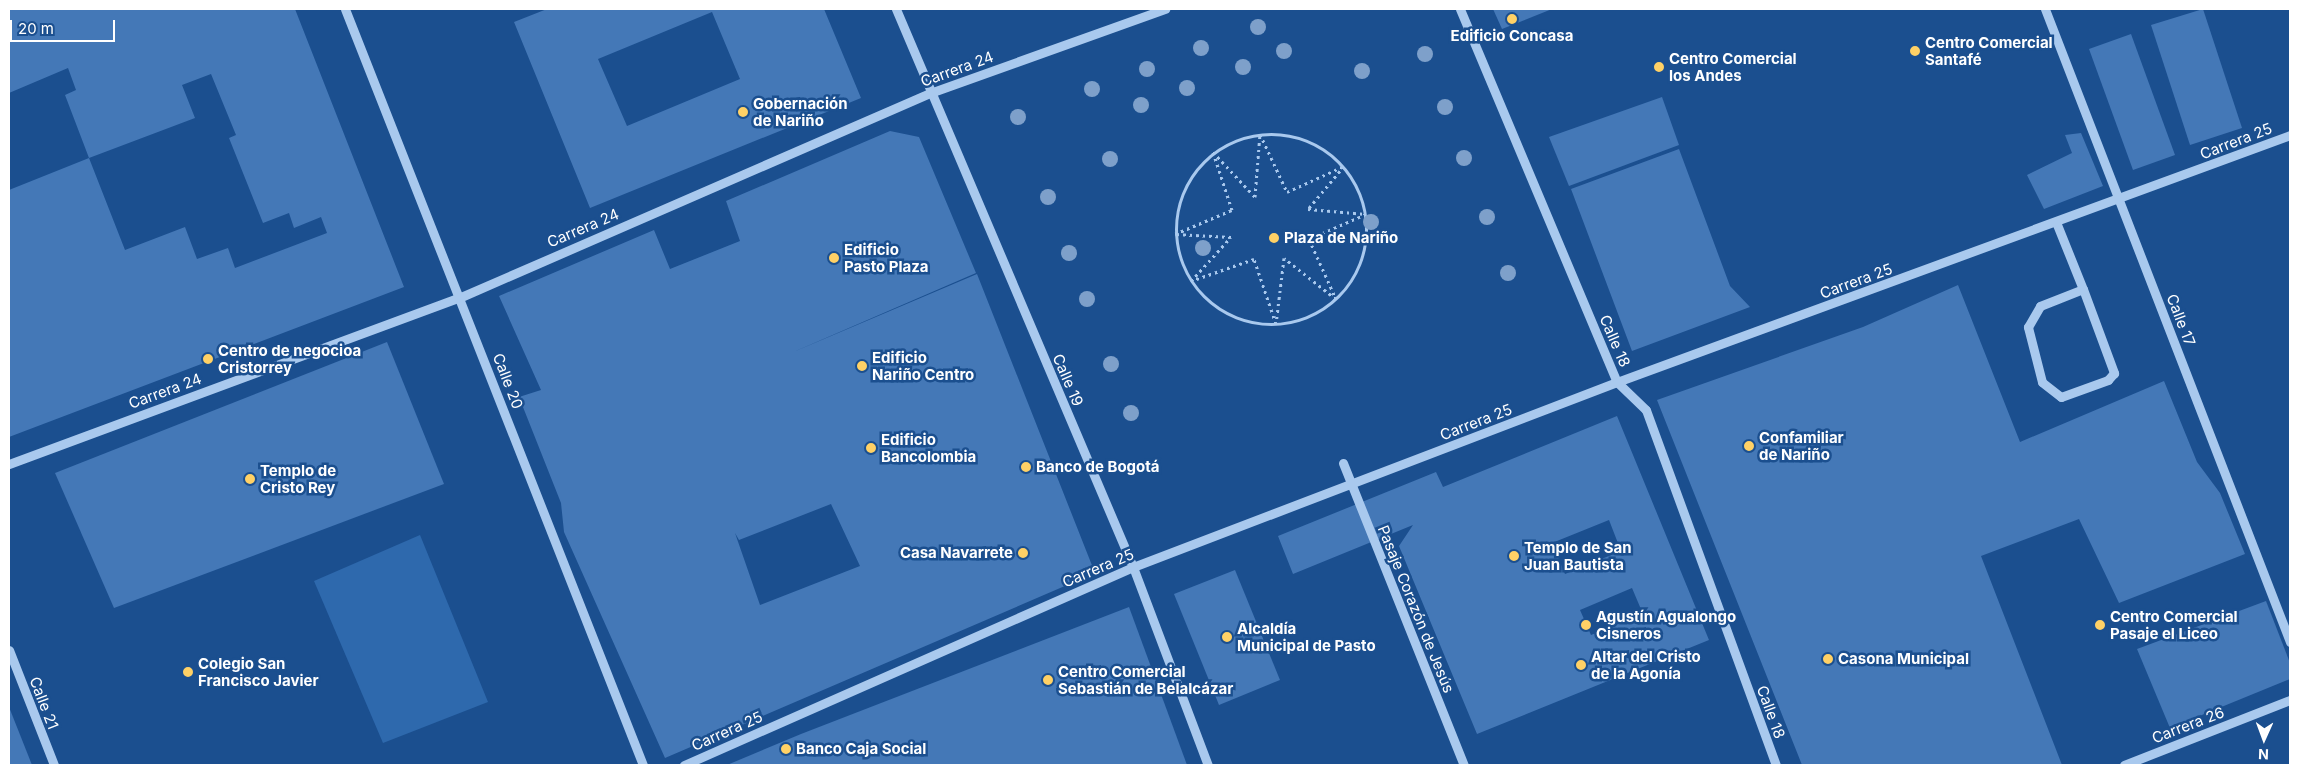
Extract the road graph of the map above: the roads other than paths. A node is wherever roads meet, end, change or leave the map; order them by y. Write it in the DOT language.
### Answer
graph roads {
  1 [pos="345,9"];
  2 [pos="896,9"];
  3 [pos="1165,9"];
  4 [pos="1460,9"];
  5 [pos="2045,9"];
  6 [pos="930,93"];
  7 [pos="2290,135"];
  8 [pos="2120,200"];
  9 [pos="2056,222"];
  10 [pos="2083,289"];
  11 [pos="461,297"];
  12 [pos="1618,382"];
  13 [pos="1343,463"];
  14 [pos="9,464"];
  15 [pos="1351,484"];
  16 [pos="1133,567"];
  17 [pos="2290,642"];
  18 [pos="9,650"];
  19 [pos="2290,700"];
  20 [pos="54,765"];
  21 [pos="643,765"];
  22 [pos="684,765"];
  23 [pos="1208,765"];
  24 [pos="1464,765"];
  25 [pos="1776,765"];
  26 [pos="2124,765"];
  1 -- 11 [label="street, Calle 20"];
  2 -- 6 [label="street, Calle 19"];
  3 -- 6 [label="street, Carrera 24"];
  4 -- 12 [label="street, Calle 18"];
  5 -- 8 [label="street, Calle 17"];
  6 -- 11 [label="street, Carrera 24"];
  6 -- 16 [label="street, Calle 19"];
  7 -- 8 [label="street, Carrera 25"];
  8 -- 9 [label="street, Carrera 25"];
  8 -- 17 [label="street, Calle 17"];
  9 -- 10 [label="street"];
  9 -- 12 [label="street, Carrera 25"];
  10 -- 10 [label="street"];
  11 -- 14 [label="street, Carrera 24"];
  11 -- 21 [label="street, Calle 20"];
  12 -- 15 [label="street, Carrera 25"];
  12 -- 25 [label="street, Calle 18"];
  13 -- 15 [label="street, Pasaje Corazón de Jesús"];
  15 -- 16 [label="street, Carrera 25"];
  15 -- 24 [label="street, Pasaje Corazón de Jesús"];
  16 -- 22 [label="street, Carrera 25"];
  16 -- 23 [label="street, Calle 19"];
  18 -- 20 [label="street, Calle 21"];
  19 -- 26 [label="street, Carrera 26"];
}
